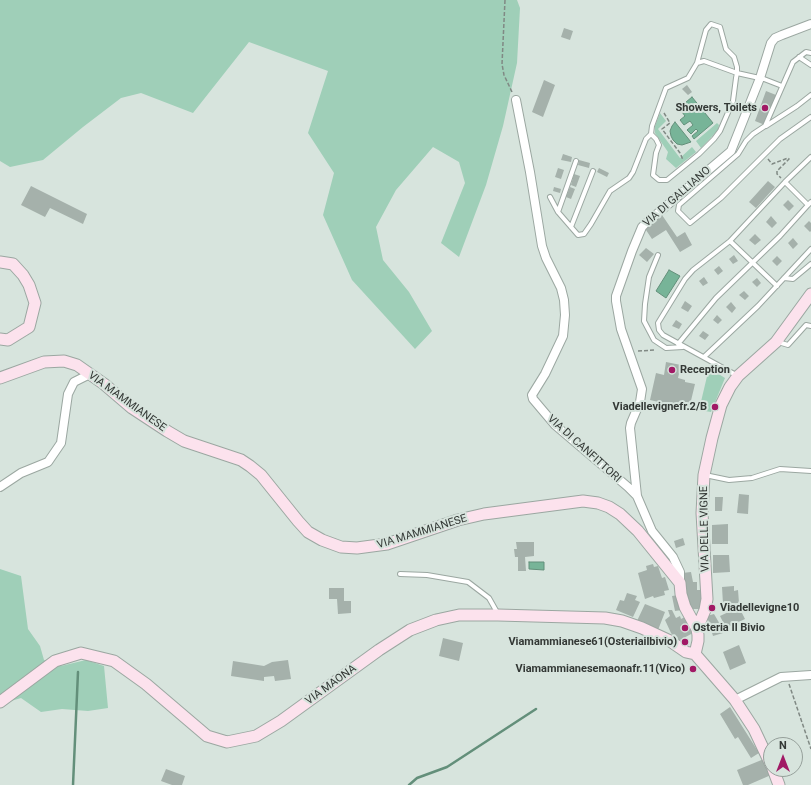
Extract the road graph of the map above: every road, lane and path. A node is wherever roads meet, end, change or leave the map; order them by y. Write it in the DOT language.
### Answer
graph roads {
  1 [pos="505,0"];
  2 [pos="811,24"];
  3 [pos="811,53"];
  4 [pos="799,57"];
  5 [pos="697,63"];
  6 [pos="811,66"];
  7 [pos="737,73"];
  8 [pos="760,78"];
  9 [pos="782,86"];
  10 [pos="811,95"];
  11 [pos="516,100"];
  12 [pos="663,112"];
  13 [pos="811,117"];
  14 [pos="765,126"];
  15 [pos="651,134"];
  16 [pos="764,155"];
  17 [pos="811,157"];
  18 [pos="576,161"];
  19 [pos="685,165"];
  20 [pos="592,172"];
  21 [pos="784,182"];
  22 [pos="550,197"];
  23 [pos="810,204"];
  24 [pos="558,212"];
  25 [pos="571,227"];
  26 [pos="730,241"];
  27 [pos="811,249"];
  28 [pos="658,255"];
  29 [pos="0,262"];
  30 [pos="752,263"];
  31 [pos="811,264"];
  32 [pos="784,278"];
  33 [pos="776,286"];
  34 [pos="811,294"];
  35 [pos="811,326"];
  36 [pos="0,339"];
  37 [pos="776,342"];
  38 [pos="678,344"];
  39 [pos="684,347"];
  40 [pos="666,348"];
  41 [pos="634,350"];
  42 [pos="704,357"];
  43 [pos="90,374"];
  44 [pos="738,376"];
  45 [pos="0,378"];
  46 [pos="811,471"];
  47 [pos="704,475"];
  48 [pos="0,487"];
  49 [pos="637,496"];
  50 [pos="400,574"];
  51 [pos="680,583"];
  52 [pos="498,614"];
  53 [pos="697,629"];
  54 [pos="695,654"];
  55 [pos="811,675"];
  56 [pos="787,676"];
  57 [pos="735,700"];
  58 [pos="0,702"];
  59 [pos="763,748"];
  60 [pos="811,749"];
  1 -- 11 [label="path"];
  2 -- 8 [label="street, VIA DI GALLIANO"];
  3 -- 4 [label="lane"];
  4 -- 6 [label="lane"];
  4 -- 9 [label="lane"];
  5 -- 7 [label="lane"];
  5 -- 7 [label="lane"];
  5 -- 15 [label="lane"];
  7 -- 8 [label="lane"];
  7 -- 19 [label="lane"];
  8 -- 9 [label="lane"];
  8 -- 49 [label="street, VIA DI GALLIANO"];
  9 -- 14 [label="lane"];
  10 -- 14 [label="lane"];
  11 -- 49 [label="street, VIA DI CANFITTORI"];
  12 -- 19 [label="path"];
  13 -- 16 [label="lane"];
  14 -- 16 [label="lane"];
  15 -- 19 [label="lane"];
  15 -- 25 [label="lane"];
  16 -- 21 [label="path"];
  17 -- 21 [label="lane"];
  18 -- 24 [label="lane"];
  20 -- 25 [label="lane"];
  21 -- 23 [label="lane"];
  21 -- 26 [label="lane"];
  22 -- 24 [label="lane"];
  23 -- 30 [label="lane"];
  24 -- 25 [label="lane"];
  26 -- 30 [label="lane"];
  26 -- 38 [label="lane"];
  27 -- 32 [label="lane"];
  28 -- 40 [label="lane"];
  29 -- 36 [label="main road"];
  30 -- 33 [label="lane"];
  30 -- 38 [label="lane"];
  31 -- 32 [label="lane"];
  32 -- 33 [label="lane"];
  33 -- 42 [label="lane"];
  34 -- 37 [label="main road, VIA DELLE VIGNE"];
  35 -- 37 [label="lane"];
  37 -- 44 [label="main road, VIA DELLE VIGNE"];
  38 -- 39 [label="lane"];
  39 -- 40 [label="lane"];
  39 -- 42 [label="lane"];
  40 -- 41 [label="path"];
  42 -- 44 [label="lane"];
  43 -- 45 [label="main road, VIA MAMMIANESE"];
  43 -- 48 [label="street"];
  43 -- 51 [label="main road, VIA MAMMIANESE"];
  44 -- 47 [label="main road, VIA DELLE VIGNE"];
  46 -- 47 [label="lane"];
  47 -- 53 [label="main road, VIA DELLE VIGNE"];
  49 -- 51 [label="street, VIA DI CANFITTORI"];
  50 -- 52 [label="lane"];
  51 -- 53 [label="main road, VIA MAMMIANESE"];
  52 -- 54 [label="main road, VIA MAONA"];
  52 -- 58 [label="main road, VIA MAONA"];
  53 -- 54 [label="main road"];
  54 -- 57 [label="main road"];
  55 -- 56 [label="street"];
  56 -- 57 [label="street"];
  56 -- 60 [label="path"];
  57 -- 59 [label="main road"];
}
